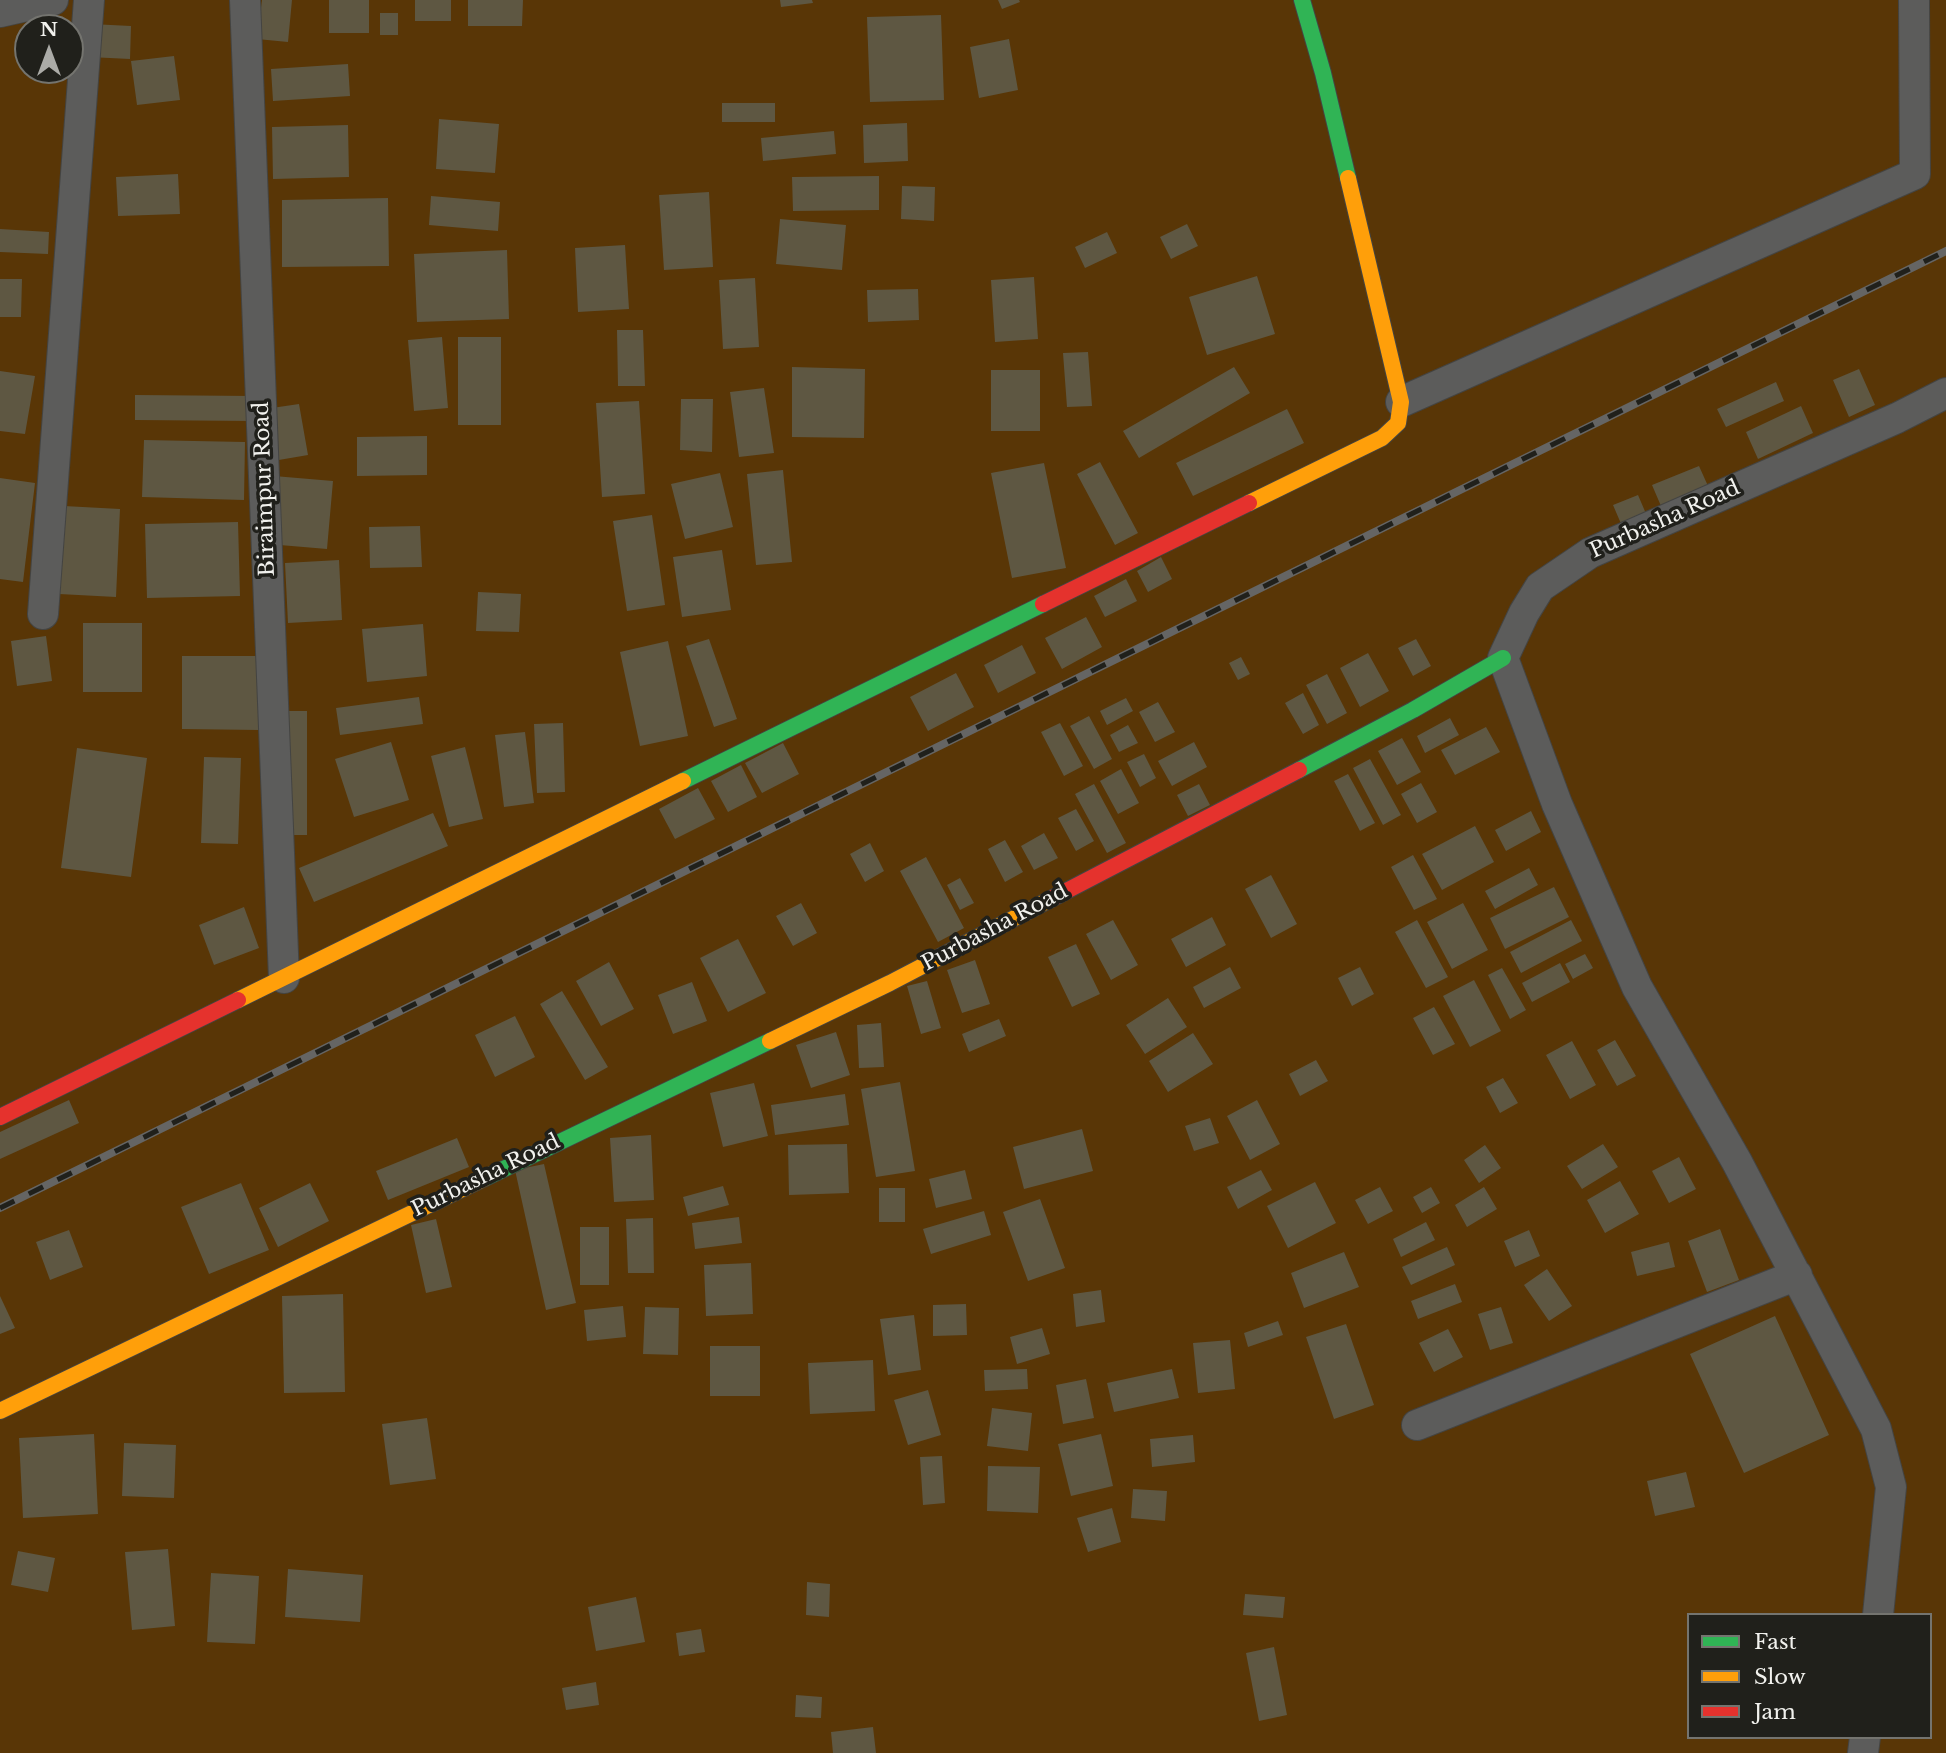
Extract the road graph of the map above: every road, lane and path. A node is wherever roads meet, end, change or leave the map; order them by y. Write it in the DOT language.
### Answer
graph roads {
  1 [pos="53,0"];
  2 [pos="89,0"];
  3 [pos="245,0"];
  4 [pos="1302,0"];
  5 [pos="1914,0"];
  6 [pos="0,12"];
  7 [pos="1946,393"];
  8 [pos="1401,402"];
  9 [pos="43,614"];
  10 [pos="1503,658"];
  11 [pos="284,978"];
  12 [pos="0,1117"];
  13 [pos="1797,1275"];
  14 [pos="0,1411"];
  15 [pos="1417,1425"];
  16 [pos="1878,1613"];
  1 -- 6 [label="street"];
  2 -- 9 [label="street"];
  3 -- 11 [label="street, Biraimpur Road"];
  4 -- 8 [label="street"];
  5 -- 8 [label="street"];
  7 -- 10 [label="street, Purbasha Road"];
  8 -- 11 [label="street"];
  10 -- 13 [label="street"];
  10 -- 14 [label="street, Purbasha Road"];
  11 -- 12 [label="street"];
  13 -- 15 [label="street"];
  13 -- 16 [label="street"];
}
